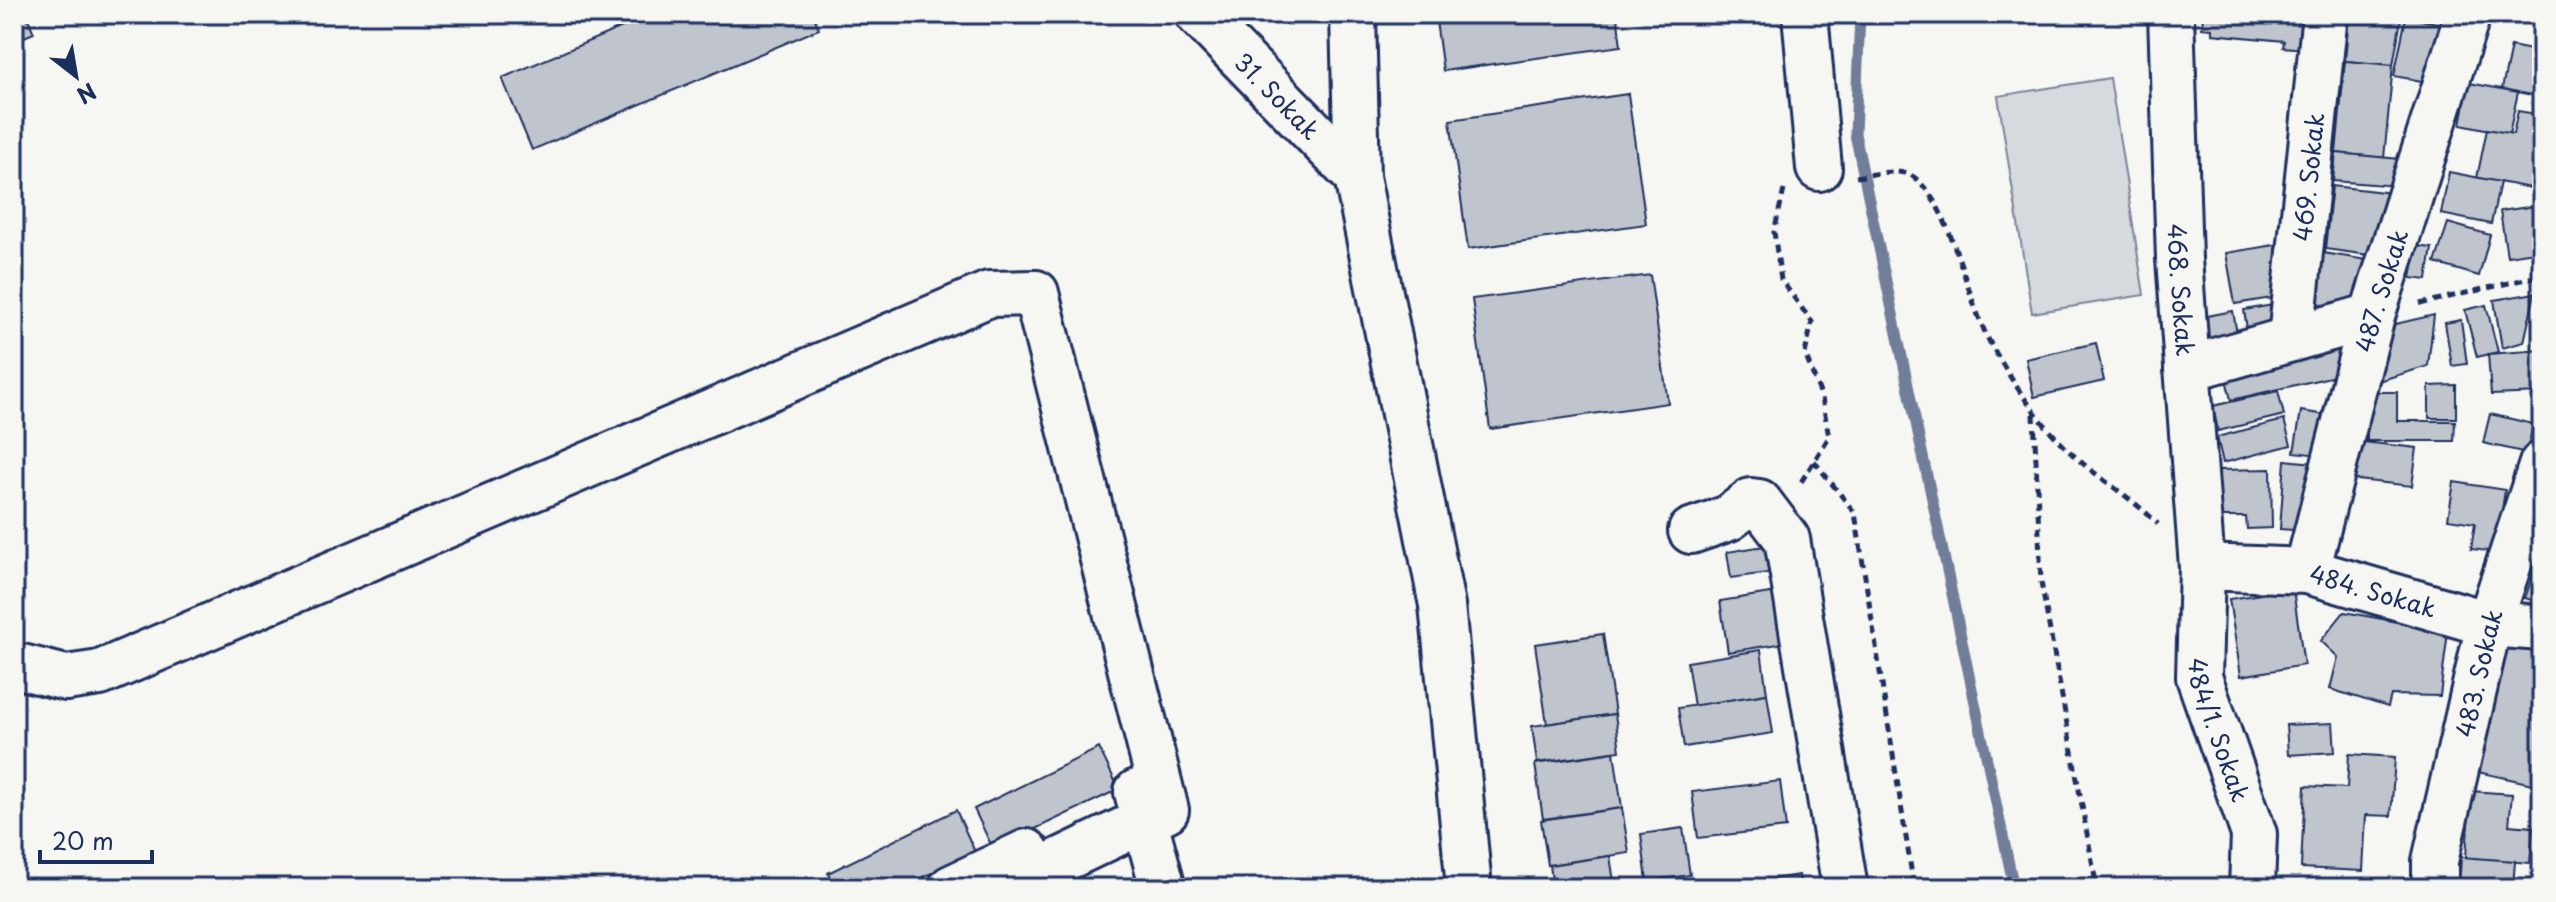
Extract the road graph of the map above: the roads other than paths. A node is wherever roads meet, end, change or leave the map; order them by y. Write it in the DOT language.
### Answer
graph roads {
  1 [pos="1198,14"];
  2 [pos="1353,14"];
  3 [pos="1805,14"];
  4 [pos="2171,14"];
  5 [pos="2325,14"];
  6 [pos="2468,14"];
  7 [pos="1819,168"];
  8 [pos="1357,177"];
  9 [pos="2372,316"];
  10 [pos="2291,338"];
  11 [pos="2187,369"];
  12 [pos="2542,464"];
  13 [pos="1691,531"];
  14 [pos="2202,567"];
  15 [pos="2307,571"];
  16 [pos="2489,624"];
  17 [pos="2542,628"];
  18 [pos="14,665"];
  19 [pos="14,690"];
  20 [pos="1149,802"];
  21 [pos="951,888"];
  22 [pos="1003,888"];
  23 [pos="1163,888"];
  24 [pos="1469,888"];
  25 [pos="1845,888"];
  26 [pos="2252,888"];
  27 [pos="2435,888"];
  1 -- 8 [label="street, 31. Sokak"];
  2 -- 8 [label="street"];
  3 -- 7 [label="street"];
  4 -- 11 [label="street, 468. Sokak"];
  5 -- 10 [label="street, 469. Sokak"];
  6 -- 9 [label="street, 487. Sokak"];
  8 -- 24 [label="street"];
  9 -- 10 [label="street"];
  9 -- 15 [label="street, 487. Sokak"];
  10 -- 11 [label="street"];
  11 -- 14 [label="street, 468. Sokak"];
  12 -- 16 [label="street, 483. Sokak"];
  13 -- 25 [label="street"];
  14 -- 15 [label="street, 484. Sokak"];
  14 -- 26 [label="street, 484/1. Sokak"];
  15 -- 16 [label="street, 484. Sokak"];
  16 -- 17 [label="street, 484. Sokak"];
  16 -- 27 [label="street, 483. Sokak"];
  18 -- 20 [label="street"];
  19 -- 20 [label="street"];
  20 -- 21 [label="street"];
  20 -- 22 [label="street"];
  20 -- 23 [label="street"];
}
